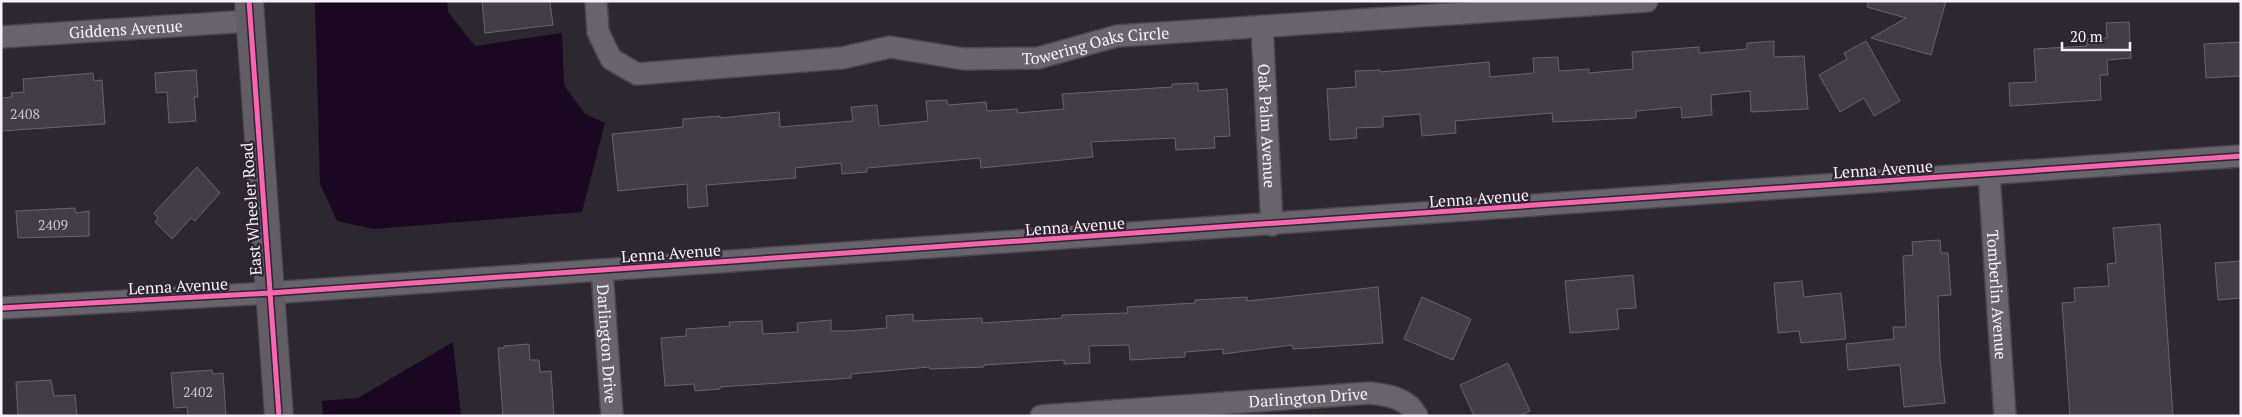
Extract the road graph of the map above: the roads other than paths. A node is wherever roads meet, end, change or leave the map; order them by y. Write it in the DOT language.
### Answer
graph roads {
  1 [pos="596,1"];
  2 [pos="1647,1"];
  3 [pos="250,11"];
  4 [pos="1262,26"];
  5 [pos="1,37"];
  6 [pos="2241,156"];
  7 [pos="1989,174"];
  8 [pos="1272,225"];
  9 [pos="602,270"];
  10 [pos="270,293"];
  11 [pos="1,308"];
  12 [pos="279,416"];
  13 [pos="612,416"];
  14 [pos="1041,416"];
  15 [pos="1417,416"];
  16 [pos="2005,416"];
  1 -- 4 [label="street, Towering Oaks Circle"];
  2 -- 4 [label="street, Towering Oaks Circle"];
  3 -- 5 [label="street, Giddens Avenue"];
  3 -- 10 [label="street, East Wheeler Road"];
  4 -- 8 [label="street, Oak Palm Avenue"];
  6 -- 7 [label="street, Lenna Avenue"];
  7 -- 8 [label="street, Lenna Avenue"];
  7 -- 16 [label="street, Tomberlin Avenue"];
  8 -- 9 [label="street, Lenna Avenue"];
  9 -- 10 [label="street, Lenna Avenue"];
  9 -- 13 [label="street, Darlington Drive"];
  10 -- 11 [label="street, Lenna Avenue"];
  10 -- 12 [label="street, East Wheeler Road"];
  14 -- 15 [label="street, Darlington Drive"];
}
